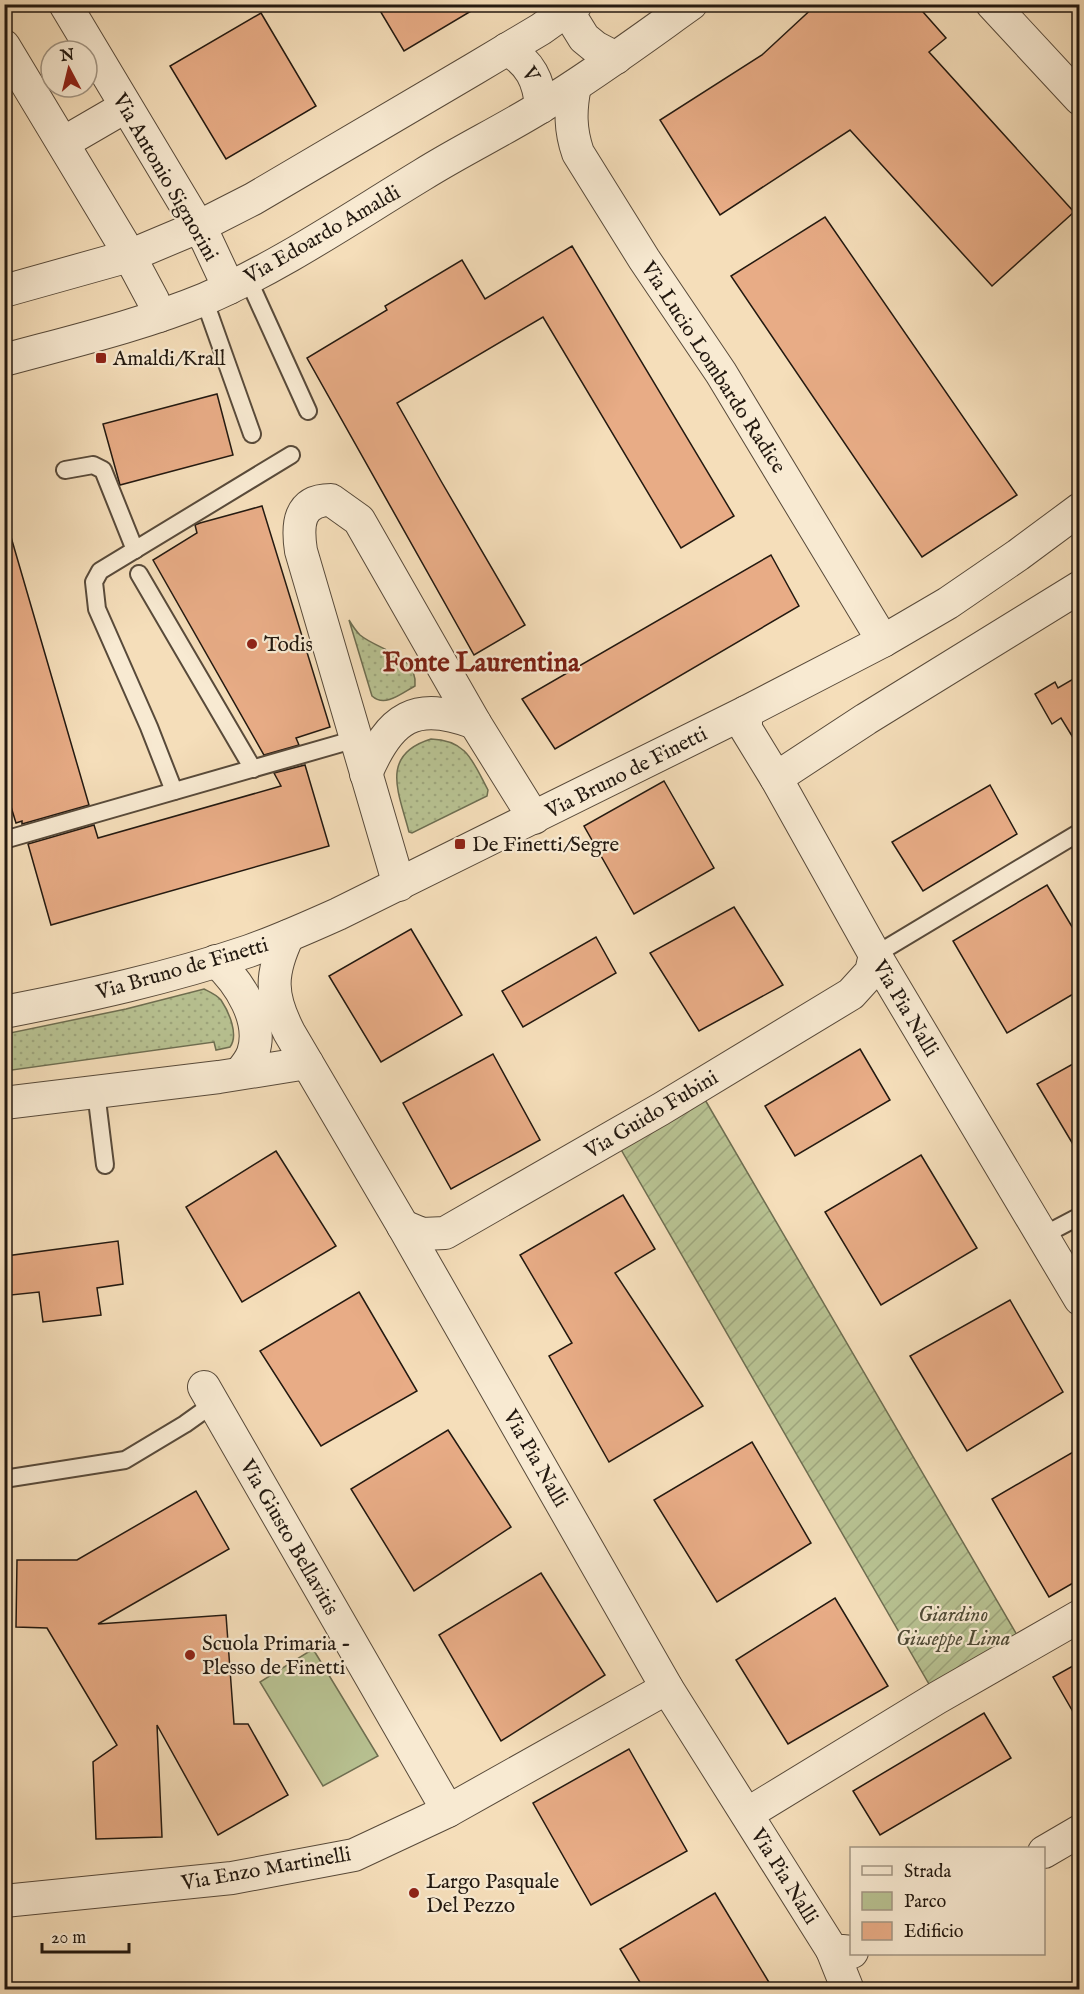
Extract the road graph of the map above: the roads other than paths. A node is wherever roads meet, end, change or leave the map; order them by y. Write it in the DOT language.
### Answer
graph roads {
  1 [pos="65,4"];
  2 [pos="691,4"];
  3 [pos="992,4"];
  4 [pos="569,7"];
  5 [pos="4,46"];
  6 [pos="507,49"];
  7 [pos="616,58"];
  8 [pos="575,86"];
  9 [pos="1080,99"];
  10 [pos="125,107"];
  11 [pos="541,107"];
  12 [pos="63,143"];
  13 [pos="198,226"];
  14 [pos="129,256"];
  15 [pos="227,288"];
  16 [pos="4,291"];
  17 [pos="159,316"];
  18 [pos="4,360"];
  19 [pos="308,411"];
  20 [pos="252,435"];
  21 [pos="291,454"];
  22 [pos="65,470"];
  23 [pos="1080,509"];
  24 [pos="135,550"];
  25 [pos="138,574"];
  26 [pos="1080,587"];
  27 [pos="883,641"];
  28 [pos="746,712"];
  29 [pos="475,723"];
  30 [pos="356,739"];
  31 [pos="253,769"];
  32 [pos="366,774"];
  33 [pos="776,778"];
  34 [pos="174,791"];
  35 [pos="534,818"];
  36 [pos="1080,832"];
  37 [pos="4,840"];
  38 [pos="399,885"];
  39 [pos="288,936"];
  40 [pos="875,955"];
  41 [pos="216,961"];
  42 [pos="5,1010"];
  43 [pos="307,1063"];
  44 [pos="240,1073"];
  45 [pos="96,1092"];
  46 [pos="4,1103"];
  47 [pos="105,1164"];
  48 [pos="1080,1216"];
  49 [pos="403,1226"];
  50 [pos="1042,1236"];
  51 [pos="1080,1299"];
  52 [pos="209,1395"];
  53 [pos="4,1479"];
  54 [pos="1080,1616"];
  55 [pos="667,1688"];
  56 [pos="448,1811"];
  57 [pos="747,1814"];
  58 [pos="1080,1831"];
  59 [pos="1045,1851"];
  60 [pos="4,1900"];
  61 [pos="842,1951"];
  62 [pos="848,1989"];
  1 -- 10 [label="street, Via Antonio Signorini"];
  2 -- 7 [label="street, Via Edoardo Amaldi"];
  3 -- 9 [label="street"];
  4 -- 6 [label="street"];
  4 -- 7 [label="street"];
  5 -- 12 [label="street"];
  6 -- 11 [label="street, V"];
  6 -- 13 [label="street"];
  7 -- 8 [label="street, Via Edoardo Amaldi"];
  8 -- 11 [label="street, Via Edoardo Amaldi"];
  8 -- 27 [label="street, Via Lucio Lombardo Radice"];
  10 -- 12 [label="street"];
  10 -- 13 [label="street, Via Antonio Signorini"];
  11 -- 15 [label="street, Via Edoardo Amaldi"];
  12 -- 14 [label="street"];
  13 -- 14 [label="street"];
  13 -- 15 [label="street, Via Antonio Signorini"];
  14 -- 16 [label="street"];
  14 -- 17 [label="street"];
  15 -- 17 [label="street, Via Edoardo Amaldi"];
  15 -- 19 [label="lane"];
  15 -- 20 [label="lane"];
  17 -- 18 [label="street, Via Edoardo Amaldi"];
  21 -- 24 [label="lane"];
  22 -- 24 [label="lane"];
  23 -- 27 [label="street, Via Bruno de Finetti"];
  24 -- 34 [label="lane"];
  25 -- 31 [label="lane"];
  26 -- 33 [label="street"];
  27 -- 28 [label="street, Via Bruno de Finetti"];
  28 -- 33 [label="street, Via Pia Nalli"];
  28 -- 35 [label="street, Via Bruno de Finetti"];
  29 -- 30 [label="street"];
  29 -- 32 [label="street"];
  29 -- 35 [label="street"];
  30 -- 31 [label="lane"];
  30 -- 32 [label="street"];
  31 -- 34 [label="lane"];
  32 -- 38 [label="street"];
  33 -- 40 [label="street, Via Pia Nalli"];
  34 -- 37 [label="lane"];
  35 -- 38 [label="street, Via Bruno de Finetti"];
  36 -- 40 [label="lane"];
  38 -- 39 [label="street, Via Bruno de Finetti"];
  39 -- 41 [label="street, Via Bruno de Finetti"];
  39 -- 43 [label="street, Via Pia Nalli"];
  40 -- 49 [label="street, Via Guido Fubini"];
  40 -- 50 [label="street, Via Pia Nalli"];
  41 -- 42 [label="street, Via Bruno de Finetti"];
  41 -- 44 [label="street"];
  43 -- 44 [label="street"];
  43 -- 49 [label="street, Via Pia Nalli"];
  44 -- 45 [label="street"];
  45 -- 46 [label="street"];
  45 -- 47 [label="lane"];
  48 -- 50 [label="lane"];
  49 -- 55 [label="street, Via Pia Nalli"];
  50 -- 51 [label="street, Via Pia Nalli"];
  52 -- 53 [label="lane"];
  52 -- 56 [label="street, Via Giusto Bellavitis"];
  54 -- 57 [label="street"];
  55 -- 56 [label="street, Via Enzo Martinelli"];
  55 -- 57 [label="street, Via Pia Nalli"];
  56 -- 60 [label="street, Via Enzo Martinelli"];
  57 -- 61 [label="street, Via Pia Nalli"];
  58 -- 59 [label="street"];
  61 -- 62 [label="street, Via Pia Nalli"];
}
